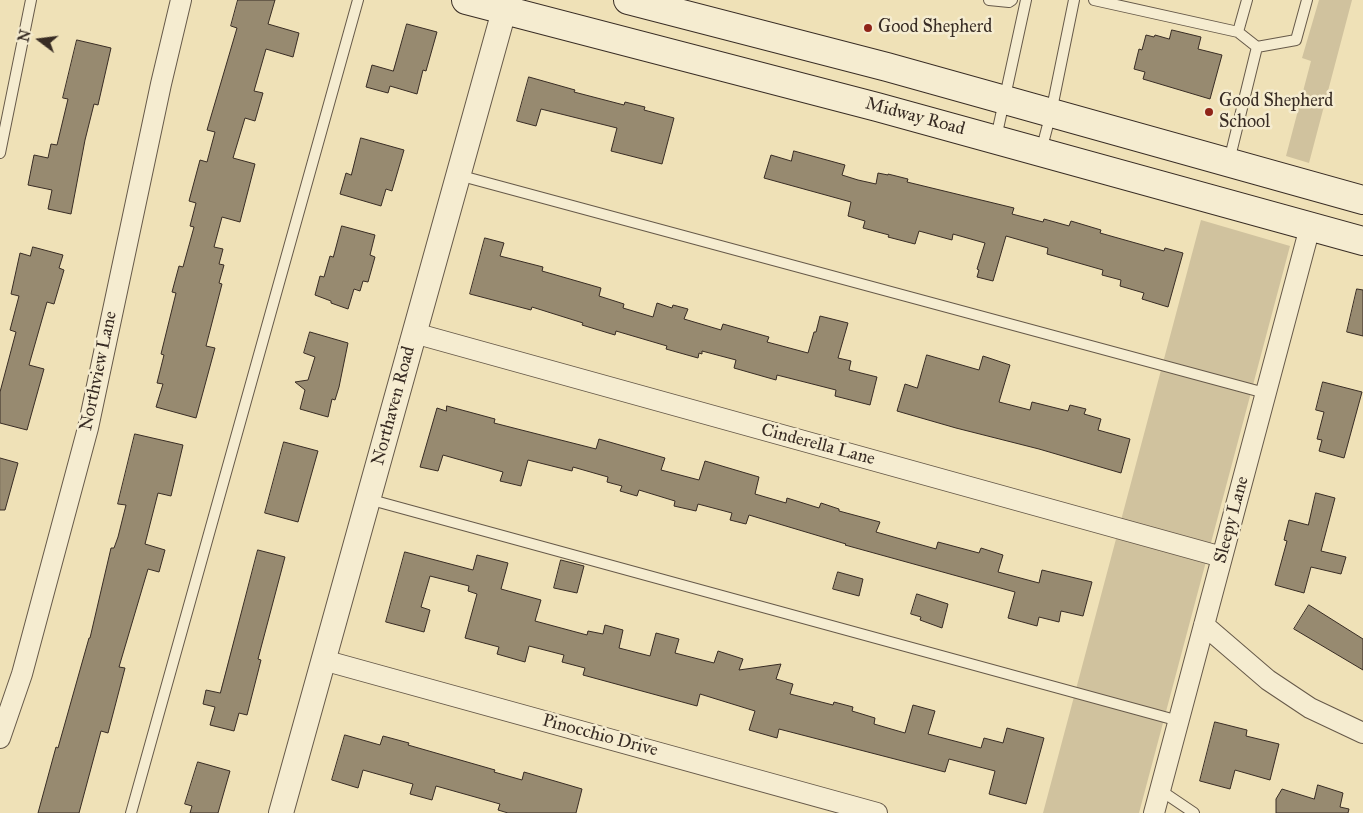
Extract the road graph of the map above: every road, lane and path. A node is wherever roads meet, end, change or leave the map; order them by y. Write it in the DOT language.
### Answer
graph roads {
  1 [pos="31,0"];
  2 [pos="181,0"];
  3 [pos="358,0"];
  4 [pos="466,0"];
  5 [pos="628,0"];
  6 [pos="989,0"];
  7 [pos="1012,0"];
  8 [pos="1026,0"];
  9 [pos="1074,0"];
  10 [pos="1094,0"];
  11 [pos="1247,0"];
  12 [pos="1307,0"];
  13 [pos="506,5"];
  14 [pos="1238,32"];
  15 [pos="1257,48"];
  16 [pos="1005,100"];
  17 [pos="1051,113"];
  18 [pos="996,139"];
  19 [pos="1041,151"];
  20 [pos="0,153"];
  21 [pos="1229,162"];
  22 [pos="458,175"];
  23 [pos="1363,200"];
  24 [pos="1310,227"];
  25 [pos="1363,241"];
  26 [pos="414,333"];
  27 [pos="1265,393"];
  28 [pos="368,499"];
  29 [pos="1222,557"];
  30 [pos="1204,625"];
  31 [pos="323,660"];
  32 [pos="1179,721"];
  33 [pos="1363,733"];
  34 [pos="0,738"];
  35 [pos="1160,790"];
  36 [pos="131,813"];
  37 [pos="281,813"];
  38 [pos="877,813"];
  39 [pos="1154,813"];
  40 [pos="1194,813"];
  1 -- 20 [label="lane"];
  2 -- 34 [label="street, Northview Lane"];
  3 -- 36 [label="lane"];
  4 -- 13 [label="main road, Midway Road"];
  5 -- 16 [label="main road"];
  6 -- 7 [label="lane"];
  8 -- 16 [label="lane"];
  9 -- 17 [label="lane"];
  10 -- 14 [label="lane"];
  11 -- 14 [label="lane"];
  12 -- 15 [label="lane"];
  13 -- 18 [label="main road, Midway Road"];
  13 -- 22 [label="street, Northaven Road"];
  14 -- 15 [label="lane"];
  15 -- 21 [label="lane"];
  16 -- 17 [label="main road"];
  16 -- 18 [label="lane"];
  17 -- 19 [label="lane"];
  17 -- 21 [label="main road"];
  18 -- 19 [label="main road, Midway Road"];
  19 -- 24 [label="main road, Midway Road"];
  21 -- 23 [label="main road"];
  22 -- 26 [label="street, Northaven Road"];
  22 -- 27 [label="lane"];
  24 -- 25 [label="main road, Midway Road"];
  24 -- 27 [label="street, Sleepy Lane"];
  26 -- 28 [label="street, Northaven Road"];
  26 -- 29 [label="street, Cinderella Lane"];
  27 -- 29 [label="street, Sleepy Lane"];
  28 -- 31 [label="street, Northaven Road"];
  28 -- 32 [label="lane"];
  29 -- 30 [label="street, Sleepy Lane"];
  30 -- 32 [label="street, Sleepy Lane"];
  30 -- 33 [label="street"];
  31 -- 37 [label="street, Northaven Road"];
  31 -- 38 [label="street, Pinocchio Drive"];
  32 -- 35 [label="street, Sleepy Lane"];
  35 -- 39 [label="street, Sleepy Lane"];
  35 -- 40 [label="lane"];
}
